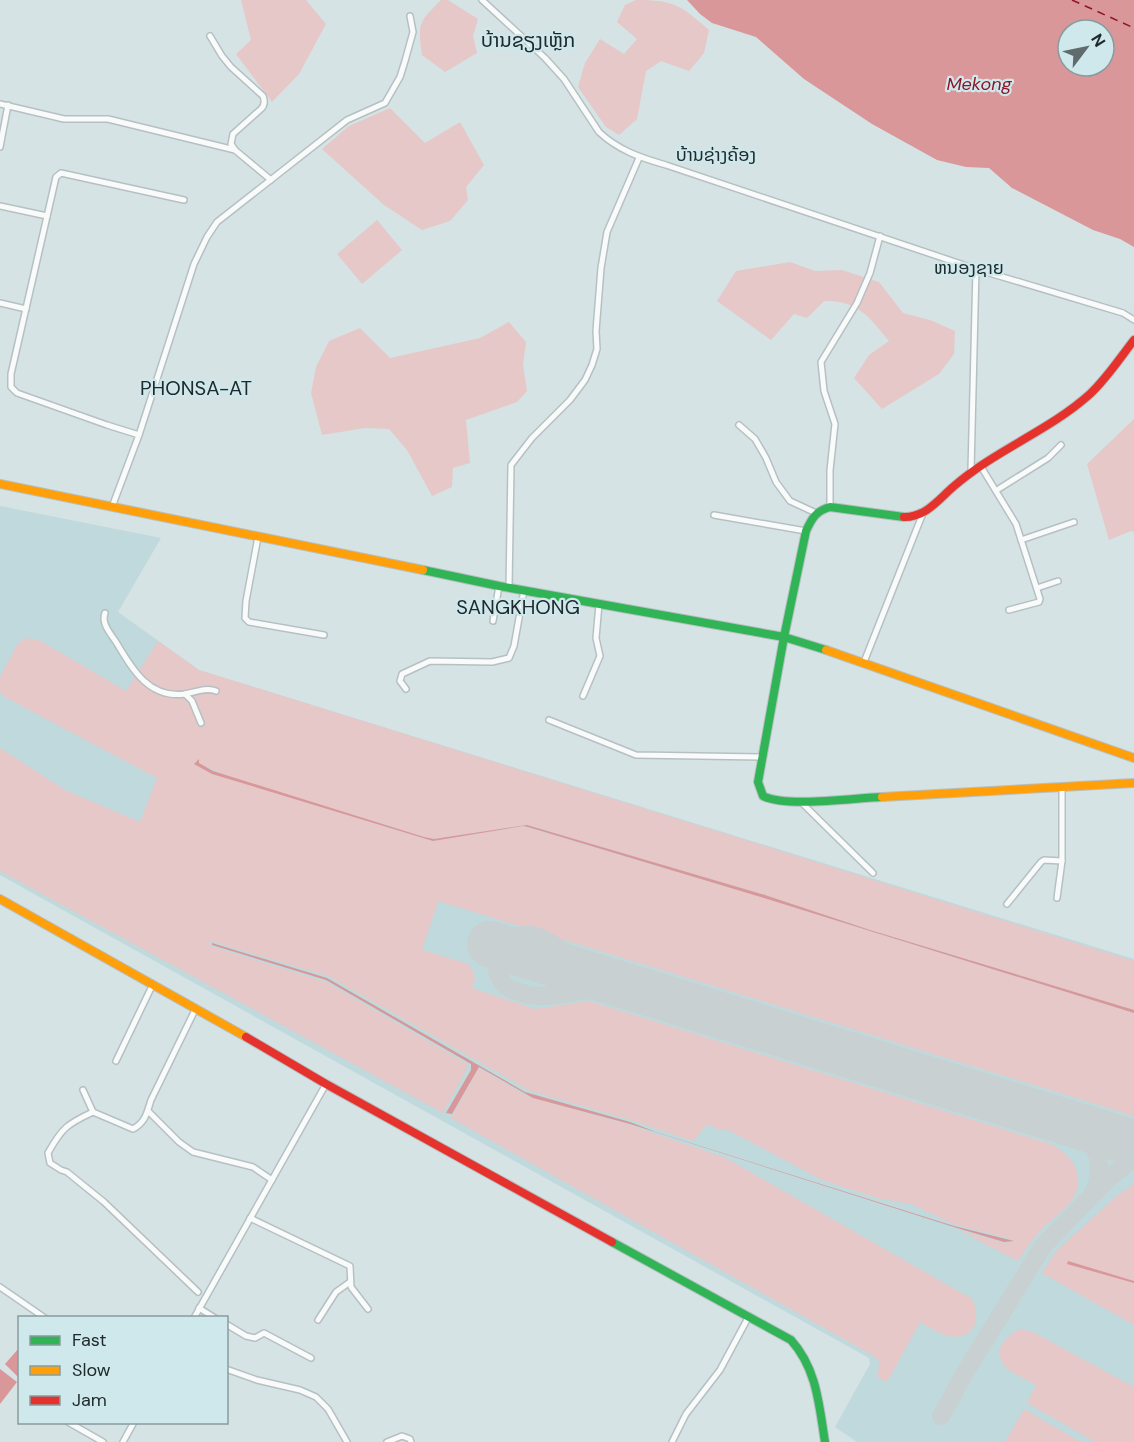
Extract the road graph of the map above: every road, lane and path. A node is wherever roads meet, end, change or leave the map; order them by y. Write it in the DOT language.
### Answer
graph roads {
  1 [pos="482,0"];
  2 [pos="410,16"];
  3 [pos="210,36"];
  4 [pos="0,104"];
  5 [pos="8,105"];
  6 [pos="0,147"];
  7 [pos="236,150"];
  8 [pos="639,158"];
  9 [pos="271,180"];
  10 [pos="184,200"];
  11 [pos="0,206"];
  12 [pos="47,216"];
  13 [pos="880,236"];
  14 [pos="976,269"];
  15 [pos="0,303"];
  16 [pos="26,309"];
  17 [pos="1134,320"];
  18 [pos="1134,340"];
  19 [pos="739,425"];
  20 [pos="140,435"];
  21 [pos="1061,445"];
  22 [pos="980,465"];
  23 [pos="971,470"];
  24 [pos="0,484"];
  25 [pos="997,490"];
  26 [pos="112,507"];
  27 [pos="830,507"];
  28 [pos="816,513"];
  29 [pos="923,513"];
  30 [pos="714,515"];
  31 [pos="1074,522"];
  32 [pos="806,531"];
  33 [pos="258,537"];
  34 [pos="1021,540"];
  35 [pos="1058,581"];
  36 [pos="500,586"];
  37 [pos="508,588"];
  38 [pos="1037,588"];
  39 [pos="524,590"];
  40 [pos="599,604"];
  41 [pos="1009,610"];
  42 [pos="105,613"];
  43 [pos="494,621"];
  44 [pos="324,635"];
  45 [pos="784,637"];
  46 [pos="864,662"];
  47 [pos="405,688"];
  48 [pos="216,691"];
  49 [pos="185,694"];
  50 [pos="583,696"];
  51 [pos="549,720"];
  52 [pos="201,723"];
  53 [pos="761,757"];
  54 [pos="1134,758"];
  55 [pos="1134,783"];
  56 [pos="1062,787"];
  57 [pos="800,801"];
  58 [pos="1062,861"];
  59 [pos="873,873"];
  60 [pos="1057,898"];
  61 [pos="0,899"];
  62 [pos="1007,904"];
  63 [pos="153,984"];
  64 [pos="196,1008"];
  65 [pos="116,1061"];
  66 [pos="326,1084"];
  67 [pos="83,1090"];
  68 [pos="93,1112"];
  69 [pos="149,1112"];
  70 [pos="272,1180"];
  71 [pos="250,1218"];
  72 [pos="350,1282"];
  73 [pos="0,1287"];
  74 [pos="198,1292"];
  75 [pos="199,1308"];
  76 [pos="368,1309"];
  77 [pos="44,1316"];
  78 [pos="195,1316"];
  79 [pos="213,1316"];
  80 [pos="750,1316"];
  81 [pos="318,1320"];
  82 [pos="228,1325"];
  83 [pos="311,1358"];
  84 [pos="228,1369"];
  85 [pos="72,1424"];
  86 [pos="133,1424"];
  87 [pos="103,1442"];
  88 [pos="123,1442"];
  89 [pos="347,1442"];
  90 [pos="387,1442"];
  91 [pos="411,1442"];
  92 [pos="672,1442"];
  93 [pos="825,1442"];
  1 -- 8 [label="street"];
  2 -- 9 [label="street"];
  3 -- 7 [label="street"];
  4 -- 5 [label="street"];
  5 -- 6 [label="street"];
  5 -- 7 [label="street"];
  7 -- 9 [label="street"];
  8 -- 13 [label="street"];
  8 -- 37 [label="street"];
  9 -- 20 [label="street"];
  10 -- 12 [label="street"];
  11 -- 12 [label="street"];
  12 -- 16 [label="street"];
  13 -- 14 [label="street"];
  13 -- 27 [label="street"];
  14 -- 17 [label="street"];
  14 -- 23 [label="street"];
  15 -- 16 [label="street"];
  16 -- 20 [label="street"];
  18 -- 22 [label="street"];
  19 -- 28 [label="street"];
  20 -- 26 [label="street"];
  21 -- 25 [label="street"];
  22 -- 23 [label="street"];
  22 -- 25 [label="street"];
  23 -- 29 [label="street"];
  24 -- 26 [label="street"];
  25 -- 34 [label="street"];
  26 -- 33 [label="street"];
  27 -- 28 [label="street"];
  27 -- 29 [label="street"];
  28 -- 32 [label="street"];
  29 -- 46 [label="street"];
  30 -- 32 [label="street"];
  31 -- 34 [label="street"];
  32 -- 45 [label="street"];
  33 -- 36 [label="street"];
  33 -- 44 [label="street"];
  34 -- 38 [label="street"];
  35 -- 38 [label="street"];
  36 -- 37 [label="street"];
  36 -- 43 [label="street"];
  37 -- 39 [label="street"];
  38 -- 41 [label="street"];
  39 -- 40 [label="street"];
  39 -- 47 [label="street"];
  40 -- 45 [label="street"];
  40 -- 50 [label="street"];
  42 -- 49 [label="street"];
  45 -- 46 [label="street"];
  45 -- 53 [label="street"];
  46 -- 54 [label="street"];
  48 -- 49 [label="street"];
  49 -- 52 [label="street"];
  51 -- 53 [label="street"];
  53 -- 57 [label="street"];
  55 -- 56 [label="street"];
  56 -- 57 [label="street"];
  56 -- 58 [label="street"];
  57 -- 59 [label="street"];
  58 -- 60 [label="street"];
  58 -- 62 [label="street"];
  61 -- 63 [label="street"];
  63 -- 64 [label="street"];
  63 -- 65 [label="street"];
  64 -- 66 [label="street"];
  64 -- 69 [label="street"];
  66 -- 70 [label="street"];
  66 -- 80 [label="street"];
  67 -- 68 [label="street"];
  68 -- 69 [label="street"];
  68 -- 74 [label="street"];
  69 -- 70 [label="street"];
  70 -- 71 [label="street"];
  71 -- 72 [label="street"];
  71 -- 75 [label="street"];
  72 -- 76 [label="street"];
  72 -- 81 [label="street"];
  73 -- 77 [label="street"];
  75 -- 78 [label="street"];
  75 -- 79 [label="street"];
  80 -- 92 [label="street"];
  80 -- 93 [label="street"];
  82 -- 83 [label="street"];
  84 -- 89 [label="street"];
  85 -- 87 [label="street"];
  86 -- 88 [label="street"];
  90 -- 91 [label="street"];
}
